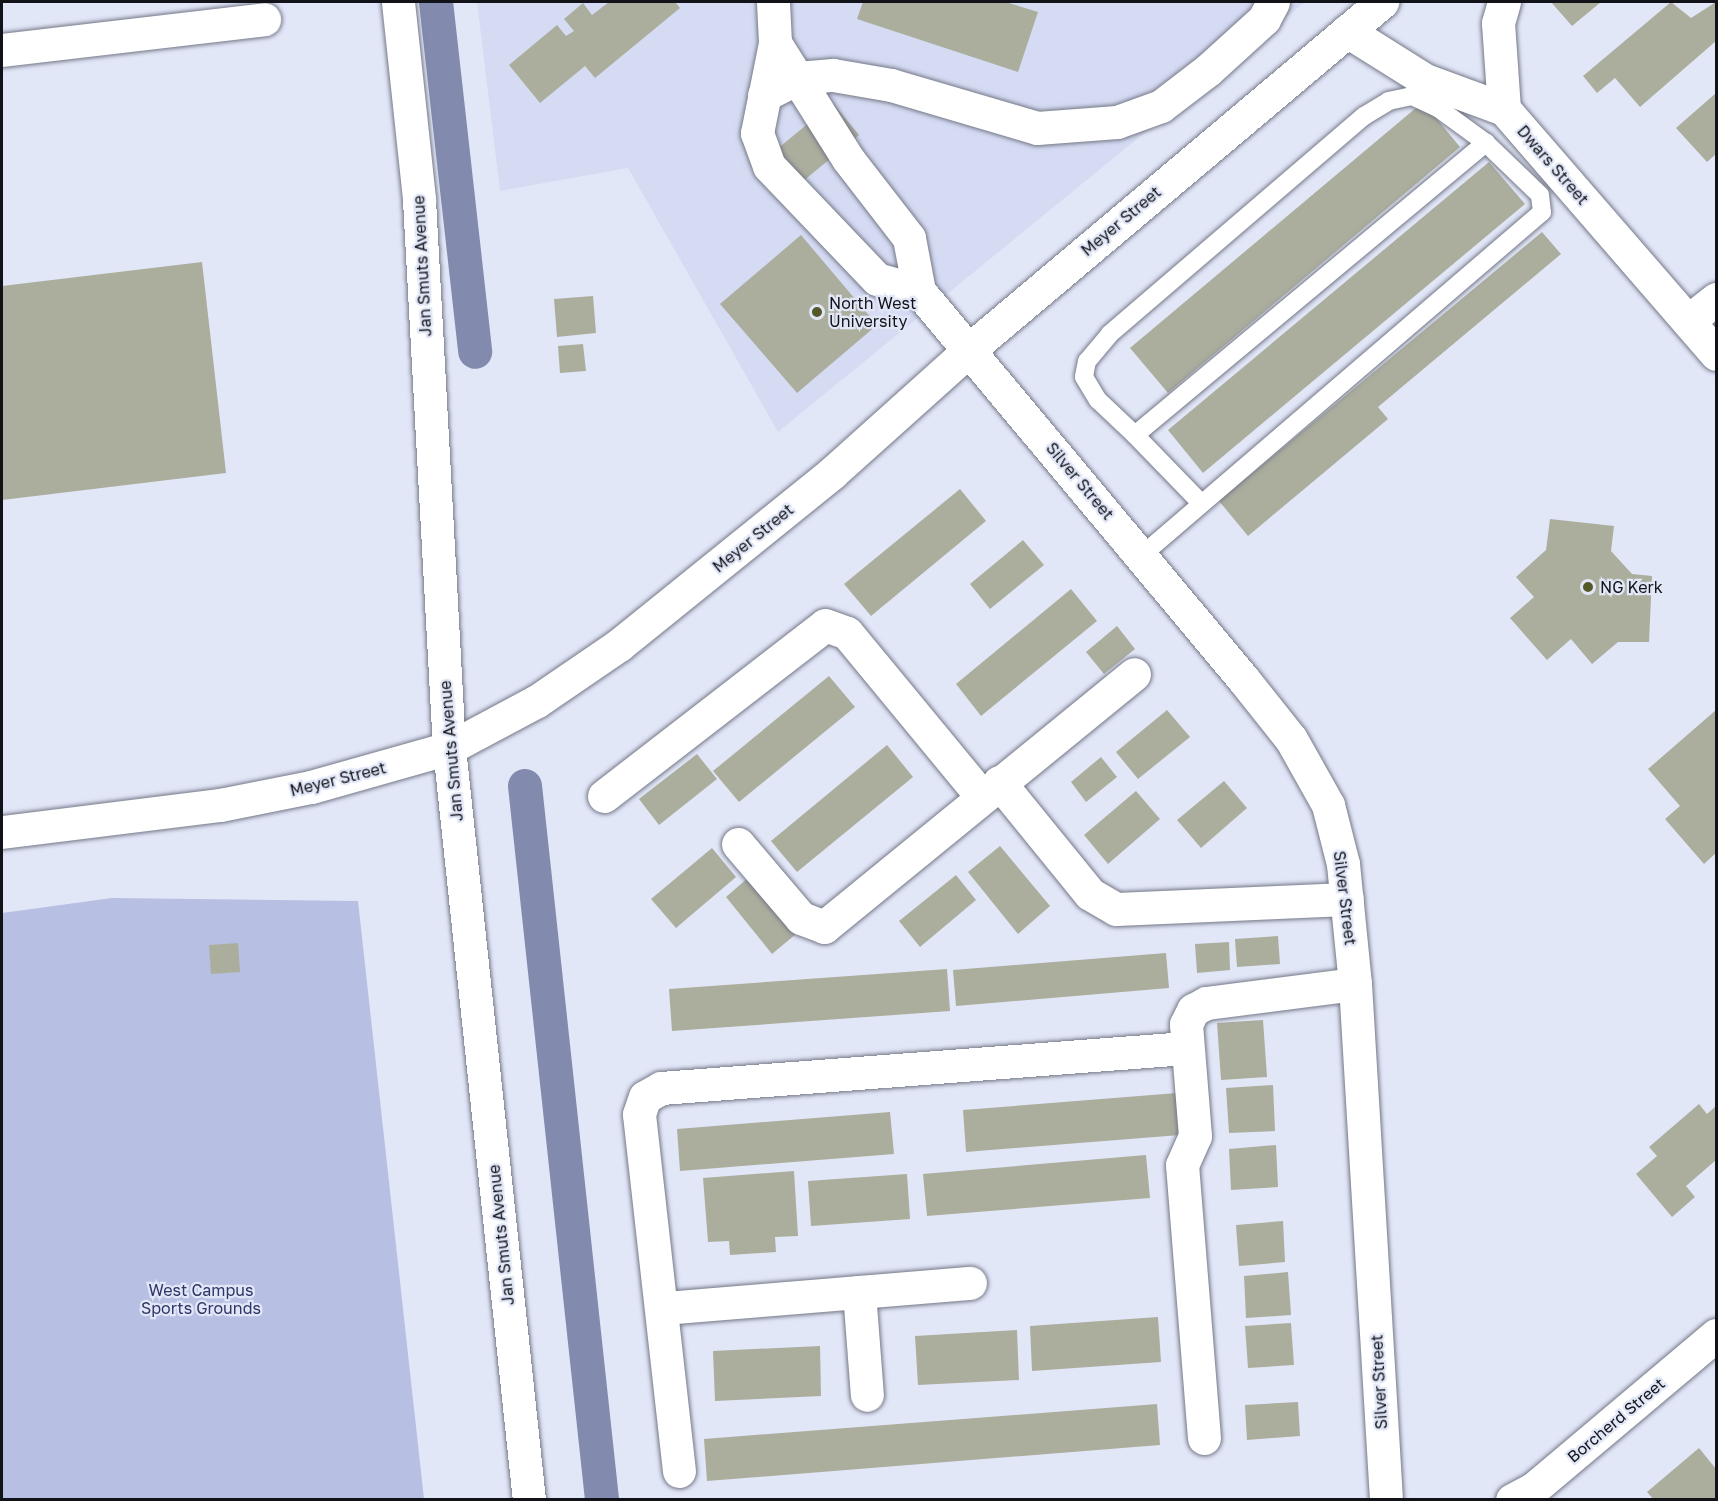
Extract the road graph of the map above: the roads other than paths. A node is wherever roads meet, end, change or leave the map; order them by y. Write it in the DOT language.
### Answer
graph roads {
  1 [pos="398,2"];
  2 [pos="773,2"];
  3 [pos="1273,2"];
  4 [pos="1382,2"];
  5 [pos="1504,2"];
  6 [pos="264,19"];
  7 [pos="1347,31"];
  8 [pos="775,43"];
  9 [pos="2,50"];
  10 [pos="797,78"];
  11 [pos="764,95"];
  12 [pos="1504,109"];
  13 [pos="1486,143"];
  14 [pos="919,291"];
  15 [pos="1716,299"];
  16 [pos="1688,321"];
  17 [pos="970,349"];
  18 [pos="1716,354"];
  19 [pos="1135,435"];
  20 [pos="1200,502"];
  21 [pos="1141,555"];
  22 [pos="1134,674"];
  23 [pos="449,748"];
  24 [pos="990,790"];
  25 [pos="604,796"];
  26 [pos="2,832"];
  27 [pos="738,844"];
  28 [pos="1347,899"];
  29 [pos="1355,984"];
  30 [pos="1186,1048"];
  31 [pos="970,1283"];
  32 [pos="859,1292"];
  33 [pos="664,1308"];
  34 [pos="1716,1335"];
  35 [pos="867,1395"];
  36 [pos="1204,1438"];
  37 [pos="679,1471"];
  38 [pos="1529,1496"];
  39 [pos="529,1500"];
  40 [pos="1386,1500"];
  1 -- 23 [label="street, Jan Smuts Avenue"];
  2 -- 8 [label="street"];
  3 -- 10 [label="street"];
  4 -- 7 [label="street, Meyer Street"];
  5 -- 12 [label="street"];
  6 -- 9 [label="street"];
  7 -- 12 [label="street, Dwars Street"];
  7 -- 17 [label="street, Meyer Street"];
  8 -- 10 [label="street"];
  8 -- 11 [label="street"];
  10 -- 11 [label="street"];
  10 -- 14 [label="street"];
  11 -- 14 [label="street"];
  12 -- 16 [label="street, Dwars Street"];
  13 -- 19 [label="lane"];
  13 -- 19 [label="lane"];
  13 -- 20 [label="lane"];
  14 -- 17 [label="street, Silver Street"];
  15 -- 16 [label="street"];
  16 -- 18 [label="street, Dwars Street"];
  17 -- 21 [label="street, Silver Street"];
  17 -- 23 [label="street, Meyer Street"];
  19 -- 20 [label="lane"];
  20 -- 21 [label="lane"];
  21 -- 28 [label="street, Silver Street"];
  22 -- 24 [label="street"];
  23 -- 26 [label="street, Meyer Street"];
  23 -- 39 [label="street, Jan Smuts Avenue"];
  24 -- 25 [label="street"];
  24 -- 27 [label="street"];
  24 -- 28 [label="street"];
  28 -- 29 [label="street, Silver Street"];
  29 -- 30 [label="street"];
  29 -- 40 [label="street, Silver Street"];
  30 -- 33 [label="street"];
  30 -- 36 [label="street"];
  31 -- 32 [label="street"];
  32 -- 33 [label="street"];
  32 -- 35 [label="street"];
  33 -- 37 [label="street"];
  34 -- 38 [label="street, Borcherd Street"];
}
